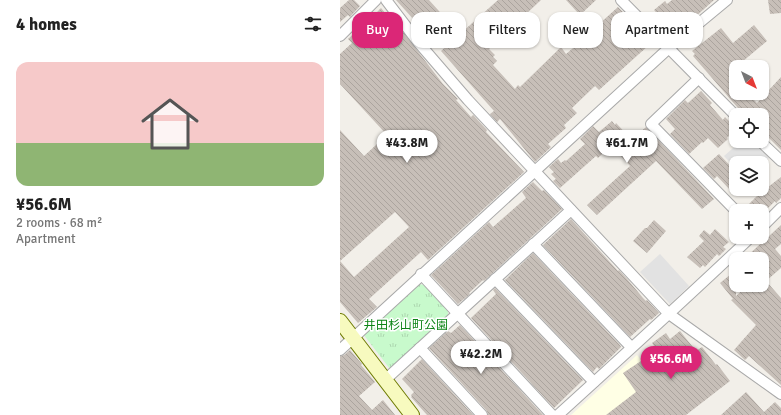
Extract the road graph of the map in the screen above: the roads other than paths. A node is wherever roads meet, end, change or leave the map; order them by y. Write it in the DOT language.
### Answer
graph roads {
  1 [pos="376,0"];
  2 [pos="386,0"];
  3 [pos="620,0"];
  4 [pos="727,0"];
  5 [pos="632,12"];
  6 [pos="703,20"];
  7 [pos="340,36"];
  8 [pos="669,48"];
  9 [pos="699,78"];
  10 [pos="729,109"];
  11 [pos="767,148"];
  12 [pos="781,161"];
  13 [pos="535,170"];
  14 [pos="729,204"];
  15 [pos="781,208"];
  16 [pos="571,210"];
  17 [pos="769,220"];
  18 [pos="533,244"];
  19 [pos="744,244"];
  20 [pos="421,274"];
  21 [pos="495,279"];
  22 [pos="457,314"];
  23 [pos="670,314"];
  24 [pos="340,320"];
  25 [pos="353,337"];
  26 [pos="631,347"];
  27 [pos="420,348"];
  28 [pos="340,350"];
  29 [pos="385,380"];
  30 [pos="594,382"];
  31 [pos="781,394"];
  32 [pos="412,415"];
  33 [pos="482,415"];
  34 [pos="552,415"];
  35 [pos="558,415"];
  1 -- 7 [label="street"];
  2 -- 13 [label="street"];
  3 -- 5 [label="street"];
  4 -- 6 [label="street"];
  8 -- 9 [label="street"];
  8 -- 13 [label="street"];
  9 -- 10 [label="street"];
  9 -- 14 [label="street"];
  11 -- 12 [label="street"];
  13 -- 16 [label="street"];
  13 -- 20 [label="street"];
  15 -- 17 [label="street"];
  16 -- 18 [label="street"];
  16 -- 23 [label="street"];
  18 -- 21 [label="street"];
  18 -- 26 [label="street"];
  19 -- 23 [label="street"];
  20 -- 22 [label="street"];
  20 -- 25 [label="street"];
  21 -- 22 [label="street"];
  21 -- 30 [label="street"];
  22 -- 27 [label="street"];
  22 -- 34 [label="street"];
  23 -- 26 [label="street"];
  23 -- 31 [label="street"];
  24 -- 25 [label="street"];
  25 -- 28 [label="street"];
  25 -- 29 [label="street"];
  26 -- 30 [label="street"];
  27 -- 29 [label="street"];
  27 -- 33 [label="street"];
  29 -- 32 [label="street"];
  30 -- 35 [label="street"];
}
